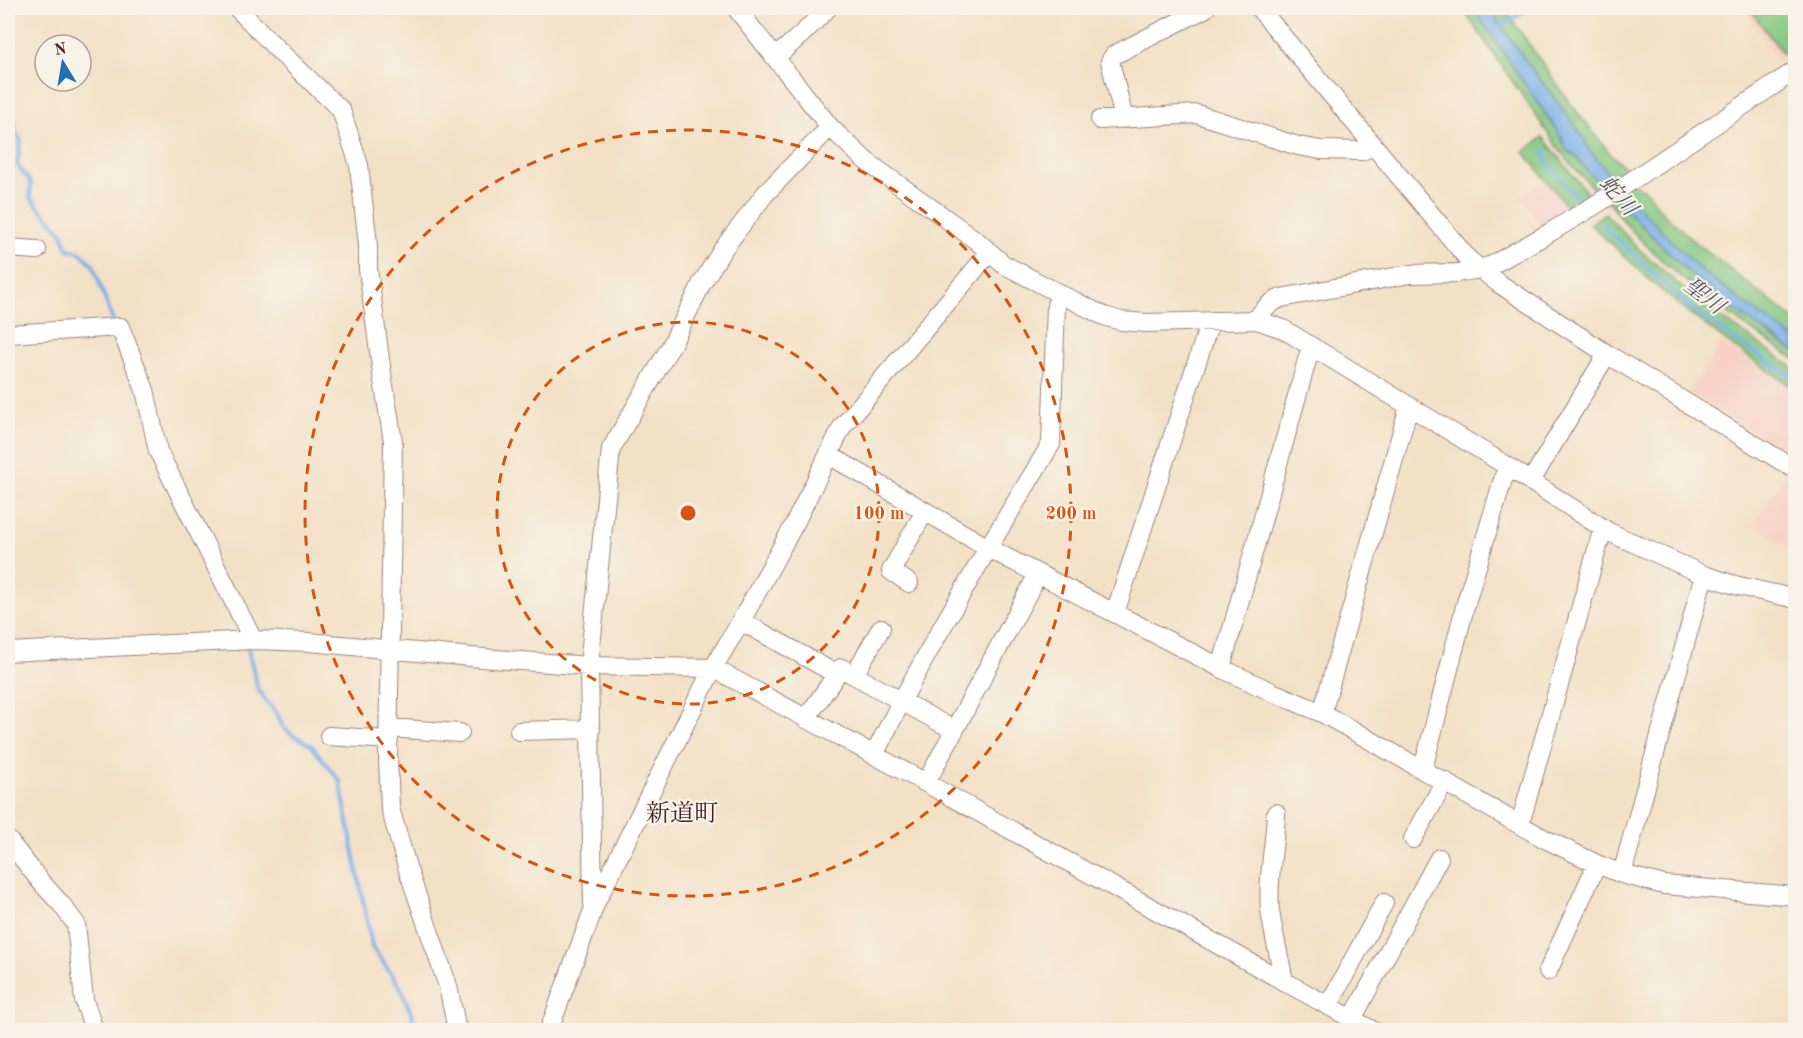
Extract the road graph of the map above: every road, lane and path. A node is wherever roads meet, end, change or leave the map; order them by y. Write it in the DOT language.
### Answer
graph roads {
  1 [pos="237,8"];
  2 [pos="736,8"];
  3 [pos="828,8"];
  4 [pos="1206,8"];
  5 [pos="1259,8"];
  6 [pos="776,57"];
  7 [pos="1796,70"];
  8 [pos="1124,119"];
  9 [pos="1100,120"];
  10 [pos="830,128"];
  11 [pos="1373,146"];
  12 [pos="8,248"];
  13 [pos="37,250"];
  14 [pos="989,253"];
  15 [pos="1480,269"];
  16 [pos="1060,294"];
  17 [pos="1257,320"];
  18 [pos="1210,322"];
  19 [pos="8,334"];
  20 [pos="1311,346"];
  21 [pos="1607,354"];
  22 [pos="1409,406"];
  23 [pos="829,455"];
  24 [pos="1507,466"];
  25 [pos="1796,470"];
  26 [pos="1531,481"];
  27 [pos="925,511"];
  28 [pos="1603,528"];
  29 [pos="988,548"];
  30 [pos="1038,574"];
  31 [pos="1704,575"];
  32 [pos="909,583"];
  33 [pos="1796,599"];
  34 [pos="1115,613"];
  35 [pos="741,621"];
  36 [pos="881,628"];
  37 [pos="253,640"];
  38 [pos="391,649"];
  39 [pos="8,652"];
  40 [pos="589,666"];
  41 [pos="713,668"];
  42 [pos="1221,668"];
  43 [pos="836,674"];
  44 [pos="854,675"];
  45 [pos="902,700"];
  46 [pos="1322,713"];
  47 [pos="806,719"];
  48 [pos="591,729"];
  49 [pos="954,730"];
  50 [pos="519,731"];
  51 [pos="460,733"];
  52 [pos="389,734"];
  53 [pos="329,736"];
  54 [pos="874,755"];
  55 [pos="1423,769"];
  56 [pos="1445,781"];
  57 [pos="926,783"];
  58 [pos="1276,813"];
  59 [pos="1520,824"];
  60 [pos="1413,839"];
  61 [pos="8,840"];
  62 [pos="1439,858"];
  63 [pos="1597,864"];
  64 [pos="1622,874"];
  65 [pos="1796,896"];
  66 [pos="1384,903"];
  67 [pos="593,909"];
  68 [pos="1548,971"];
  69 [pos="1284,982"];
  70 [pos="1328,1006"];
  71 [pos="1352,1020"];
  72 [pos="94,1030"];
  73 [pos="457,1030"];
  74 [pos="549,1030"];
  75 [pos="1372,1030"];
  1 -- 38 [label="street"];
  2 -- 6 [label="street"];
  3 -- 6 [label="street"];
  4 -- 8 [label="street"];
  5 -- 11 [label="street"];
  6 -- 10 [label="street"];
  7 -- 15 [label="street"];
  8 -- 9 [label="street"];
  8 -- 11 [label="street"];
  10 -- 14 [label="street"];
  10 -- 40 [label="street"];
  11 -- 15 [label="street"];
  12 -- 13 [label="street"];
  14 -- 16 [label="street"];
  14 -- 23 [label="street"];
  15 -- 17 [label="street"];
  15 -- 21 [label="street"];
  16 -- 18 [label="street"];
  16 -- 29 [label="street"];
  17 -- 18 [label="street"];
  17 -- 20 [label="street"];
  18 -- 34 [label="street"];
  19 -- 37 [label="street"];
  20 -- 22 [label="street"];
  20 -- 42 [label="street"];
  21 -- 25 [label="street"];
  21 -- 26 [label="street"];
  22 -- 24 [label="street"];
  22 -- 46 [label="street"];
  23 -- 27 [label="street"];
  23 -- 35 [label="street"];
  24 -- 26 [label="street"];
  24 -- 55 [label="street"];
  26 -- 28 [label="street"];
  27 -- 29 [label="street"];
  27 -- 32 [label="street"];
  28 -- 31 [label="street"];
  28 -- 59 [label="street"];
  29 -- 30 [label="street"];
  29 -- 45 [label="street"];
  30 -- 34 [label="street"];
  30 -- 49 [label="street"];
  31 -- 33 [label="street"];
  31 -- 64 [label="street"];
  34 -- 42 [label="street"];
  35 -- 41 [label="street"];
  35 -- 43 [label="street"];
  36 -- 44 [label="street"];
  37 -- 38 [label="street"];
  37 -- 39 [label="street"];
  38 -- 40 [label="street"];
  38 -- 52 [label="street"];
  40 -- 41 [label="street"];
  40 -- 48 [label="street"];
  41 -- 47 [label="street"];
  41 -- 67 [label="street"];
  42 -- 46 [label="street"];
  43 -- 44 [label="street"];
  43 -- 47 [label="street"];
  44 -- 45 [label="street"];
  45 -- 49 [label="street"];
  45 -- 54 [label="street"];
  46 -- 55 [label="street"];
  47 -- 54 [label="street"];
  48 -- 50 [label="street"];
  48 -- 67 [label="street"];
  49 -- 57 [label="street"];
  51 -- 52 [label="street"];
  52 -- 53 [label="street"];
  52 -- 73 [label="street"];
  54 -- 57 [label="street"];
  55 -- 56 [label="street"];
  56 -- 59 [label="street"];
  56 -- 60 [label="street"];
  57 -- 69 [label="street"];
  58 -- 69 [label="street"];
  59 -- 63 [label="street"];
  61 -- 72 [label="street"];
  62 -- 71 [label="street"];
  63 -- 64 [label="street"];
  63 -- 68 [label="street"];
  64 -- 65 [label="street"];
  66 -- 70 [label="street"];
  67 -- 74 [label="street"];
  69 -- 70 [label="street"];
  70 -- 71 [label="street"];
  71 -- 75 [label="street"];
}
